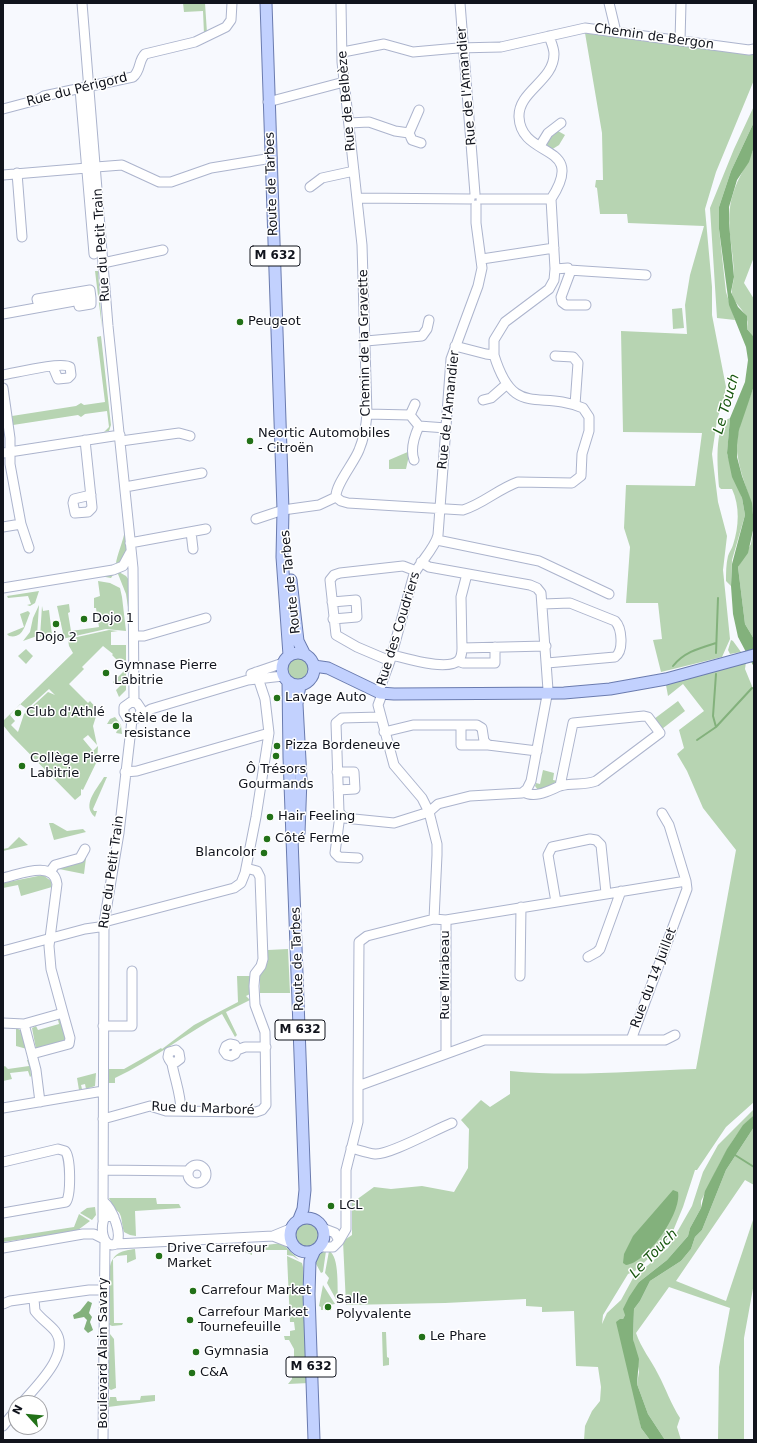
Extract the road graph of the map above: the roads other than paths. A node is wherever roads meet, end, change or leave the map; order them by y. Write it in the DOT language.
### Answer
graph roads {
  1 [pos="82,3"];
  2 [pos="232,3"];
  3 [pos="266,3"];
  4 [pos="341,3"];
  5 [pos="460,3"];
  6 [pos="610,3"];
  7 [pos="681,3"];
  8 [pos="616,32"];
  9 [pos="549,36"];
  10 [pos="680,41"];
  11 [pos="463,48"];
  12 [pos="754,49"];
  13 [pos="342,52"];
  14 [pos="344,82"];
  15 [pos="85,88"];
  16 [pos="268,102"];
  17 [pos="3,109"];
  18 [pos="419,110"];
  19 [pos="349,123"];
  20 [pos="561,123"];
  21 [pos="409,133"];
  22 [pos="421,143"];
  23 [pos="540,146"];
  24 [pos="272,158"];
  25 [pos="92,167"];
  26 [pos="354,171"];
  27 [pos="17,173"];
  28 [pos="3,174"];
  29 [pos="310,187"];
  30 [pos="357,198"];
  31 [pos="475,199"];
  32 [pos="551,199"];
  33 [pos="22,237"];
  34 [pos="554,248"];
  35 [pos="163,250"];
  36 [pos="94,254"];
  37 [pos="482,259"];
  38 [pos="103,263"];
  39 [pos="556,269"];
  40 [pos="569,270"];
  41 [pos="646,274"];
  42 [pos="586,305"];
  43 [pos="38,307"];
  44 [pos="3,314"];
  45 [pos="429,320"];
  46 [pos="366,341"];
  47 [pos="455,346"];
  48 [pos="494,355"];
  49 [pos="555,356"];
  50 [pos="53,367"];
  51 [pos="3,375"];
  52 [pos="507,384"];
  53 [pos="3,388"];
  54 [pos="483,400"];
  55 [pos="415,404"];
  56 [pos="575,405"];
  57 [pos="368,414"];
  58 [pos="410,415"];
  59 [pos="419,426"];
  60 [pos="446,428"];
  61 [pos="190,436"];
  62 [pos="120,438"];
  63 [pos="85,440"];
  64 [pos="6,453"];
  65 [pos="414,460"];
  66 [pos="202,473"];
  67 [pos="125,486"];
  68 [pos="91,495"];
  69 [pos="336,497"];
  70 [pos="440,509"];
  71 [pos="283,510"];
  72 [pos="256,519"];
  73 [pos="21,524"];
  74 [pos="3,527"];
  75 [pos="206,529"];
  76 [pos="191,532"];
  77 [pos="437,540"];
  78 [pos="131,546"];
  79 [pos="29,548"];
  80 [pos="193,549"];
  81 [pos="419,566"];
  82 [pos="127,568"];
  83 [pos="467,574"];
  84 [pos="3,588"];
  85 [pos="609,594"];
  86 [pos="332,602"];
  87 [pos="543,604"];
  88 [pos="206,618"];
  89 [pos="333,619"];
  90 [pos="134,636"];
  91 [pos="546,646"];
  92 [pos="495,647"];
  93 [pos="462,648"];
  94 [pos="304,654"];
  95 [pos="754,655"];
  96 [pos="391,658"];
  97 [pos="286,659"];
  98 [pos="458,661"];
  99 [pos="547,663"];
  100 [pos="314,671"];
  101 [pos="257,675"];
  102 [pos="286,679"];
  103 [pos="300,685"];
  104 [pos="380,693"];
  105 [pos="547,693"];
  106 [pos="137,704"];
  107 [pos="136,717"];
  108 [pos="380,717"];
  109 [pos="461,725"];
  110 [pos="384,732"];
  111 [pos="268,733"];
  112 [pos="489,745"];
  113 [pos="537,751"];
  114 [pos="125,772"];
  115 [pos="337,772"];
  116 [pos="560,786"];
  117 [pos="338,790"];
  118 [pos="524,792"];
  119 [pos="429,812"];
  120 [pos="662,814"];
  121 [pos="340,815"];
  122 [pos="85,849"];
  123 [pos="358,858"];
  124 [pos="246,868"];
  125 [pos="295,871"];
  126 [pos="50,872"];
  127 [pos="3,878"];
  128 [pos="686,881"];
  129 [pos="621,891"];
  130 [pos="606,893"];
  131 [pos="556,902"];
  132 [pos="521,908"];
  133 [pos="434,919"];
  134 [pos="446,920"];
  135 [pos="104,923"];
  136 [pos="48,938"];
  137 [pos="3,951"];
  138 [pos="588,957"];
  139 [pos="132,971"];
  140 [pos="520,976"];
  141 [pos="63,1013"];
  142 [pos="3,1023"];
  143 [pos="24,1024"];
  144 [pos="103,1026"];
  145 [pos="675,1035"];
  146 [pos="631,1040"];
  147 [pos="266,1047"];
  148 [pos="237,1050"];
  149 [pos="446,1053"];
  150 [pos="32,1054"];
  151 [pos="172,1062"];
  152 [pos="358,1086"];
  153 [pos="103,1090"];
  154 [pos="40,1102"];
  155 [pos="3,1108"];
  156 [pos="181,1111"];
  157 [pos="103,1119"];
  158 [pos="452,1123"];
  159 [pos="351,1148"];
  160 [pos="3,1162"];
  161 [pos="103,1170"];
  162 [pos="188,1171"];
  163 [pos="305,1190"];
  164 [pos="104,1202"];
  165 [pos="3,1213"];
  166 [pos="114,1217"];
  167 [pos="299,1219"];
  168 [pos="314,1220"];
  169 [pos="103,1221"];
  170 [pos="322,1228"];
  171 [pos="290,1229"];
  172 [pos="118,1233"];
  173 [pos="83,1234"];
  174 [pos="273,1236"];
  175 [pos="337,1237"];
  176 [pos="105,1240"];
  177 [pos="141,1242"];
  178 [pos="291,1243"];
  179 [pos="116,1244"];
  180 [pos="3,1248"];
  181 [pos="317,1249"];
  182 [pos="300,1251"];
  183 [pos="104,1267"];
  184 [pos="104,1290"];
  185 [pos="309,1294"];
  186 [pos="34,1299"];
  187 [pos="3,1304"];
  188 [pos="29,1395"];
  189 [pos="103,1440"];
  190 [pos="314,1440"];
  1 -- 15 [label="street, Rue du Petit Train"];
  2 -- 15 [label="street, Rue du Périgord"];
  3 -- 16 [label="main road, Route de Tarbes / M 632"];
  4 -- 13 [label="street, Rue de Belbèze"];
  5 -- 11 [label="street, Rue de l'Amandier"];
  6 -- 8 [label="street"];
  7 -- 10 [label="street"];
  8 -- 9 [label="street, Chemin de Bergon"];
  8 -- 10 [label="street, Chemin de Bergon"];
  9 -- 11 [label="street, Chemin de Bergon"];
  9 -- 23 [label="street"];
  10 -- 12 [label="street, Chemin de Bergon"];
  11 -- 13 [label="street, Chemin de Bergon"];
  11 -- 31 [label="street, Rue de l'Amandier"];
  13 -- 14 [label="street, Rue de Belbèze"];
  14 -- 16 [label="street"];
  14 -- 19 [label="street, Rue de Belbèze"];
  15 -- 17 [label="street, Rue du Périgord"];
  15 -- 25 [label="street, Rue du Petit Train"];
  16 -- 24 [label="main road, Route de Tarbes / M 632"];
  18 -- 21 [label="street"];
  19 -- 21 [label="street"];
  19 -- 26 [label="street, Rue de Belbèze"];
  20 -- 23 [label="street"];
  21 -- 22 [label="street"];
  23 -- 32 [label="street"];
  24 -- 25 [label="street"];
  24 -- 71 [label="main road, Route de Tarbes / M 632"];
  25 -- 27 [label="street"];
  25 -- 36 [label="street"];
  25 -- 38 [label="street, Rue du Petit Train"];
  26 -- 29 [label="street"];
  26 -- 30 [label="street, Rue de Belbèze"];
  27 -- 28 [label="street"];
  27 -- 33 [label="street"];
  30 -- 31 [label="street"];
  30 -- 46 [label="street, Chemin de la Gravette"];
  31 -- 32 [label="street"];
  31 -- 37 [label="street, Rue de l'Amandier"];
  32 -- 34 [label="street"];
  34 -- 37 [label="street"];
  34 -- 39 [label="street"];
  35 -- 38 [label="street"];
  37 -- 47 [label="street, Rue de l'Amandier"];
  38 -- 62 [label="street, Rue du Petit Train"];
  39 -- 40 [label="street"];
  39 -- 48 [label="street"];
  40 -- 41 [label="street"];
  40 -- 42 [label="street"];
  43 -- 43 [label="street"];
  43 -- 44 [label="street"];
  45 -- 46 [label="street"];
  46 -- 57 [label="street, Chemin de la Gravette"];
  47 -- 48 [label="street"];
  47 -- 60 [label="street, Rue de l'Amandier"];
  48 -- 52 [label="street"];
  49 -- 56 [label="street"];
  50 -- 51 [label="street"];
  52 -- 54 [label="street"];
  52 -- 56 [label="street"];
  53 -- 64 [label="street"];
  55 -- 58 [label="street"];
  56 -- 70 [label="street"];
  57 -- 58 [label="street"];
  57 -- 69 [label="street, Chemin de la Gravette"];
  58 -- 59 [label="street"];
  59 -- 60 [label="street"];
  59 -- 65 [label="street"];
  60 -- 70 [label="street, Rue de l'Amandier"];
  61 -- 62 [label="street"];
  62 -- 63 [label="street"];
  62 -- 67 [label="street, Rue du Petit Train"];
  63 -- 64 [label="street"];
  63 -- 68 [label="street"];
  64 -- 73 [label="street"];
  66 -- 67 [label="street"];
  67 -- 78 [label="street, Rue du Petit Train"];
  69 -- 70 [label="street"];
  69 -- 71 [label="street"];
  70 -- 77 [label="street, Rue de l'Amandier"];
  71 -- 72 [label="street"];
  71 -- 94 [label="main road, Route de Tarbes / M 632"];
  71 -- 97 [label="main road, Route de Tarbes / M 632"];
  73 -- 74 [label="street"];
  73 -- 79 [label="street"];
  75 -- 76 [label="street"];
  76 -- 78 [label="street"];
  76 -- 80 [label="street"];
  77 -- 81 [label="street"];
  77 -- 85 [label="street"];
  78 -- 82 [label="street, Rue du Petit Train"];
  81 -- 83 [label="street, Rue des Coudriers"];
  81 -- 86 [label="street"];
  81 -- 96 [label="street, Rue des Coudriers"];
  82 -- 84 [label="street"];
  82 -- 90 [label="street, Rue du Petit Train"];
  83 -- 87 [label="street, Rue des Coudriers"];
  83 -- 93 [label="street"];
  86 -- 89 [label="street"];
  86 -- 89 [label="street"];
  87 -- 91 [label="street, Rue des Coudriers"];
  87 -- 99 [label="street"];
  88 -- 90 [label="street"];
  89 -- 96 [label="street"];
  90 -- 106 [label="street, Rue du Petit Train"];
  91 -- 92 [label="street"];
  91 -- 99 [label="street, Rue des Coudriers"];
  92 -- 93 [label="street"];
  92 -- 98 [label="street"];
  93 -- 98 [label="street"];
  94 -- 97 [label="main road, Route de Tarbes"];
  94 -- 100 [label="main road, Route de Tarbes"];
  95 -- 105 [label="main road"];
  96 -- 98 [label="street"];
  96 -- 104 [label="street, Rue des Coudriers"];
  97 -- 101 [label="street"];
  97 -- 102 [label="main road, Route de Tarbes"];
  99 -- 105 [label="street, Rue des Coudriers"];
  100 -- 103 [label="main road"];
  100 -- 104 [label="main road"];
  101 -- 102 [label="street"];
  101 -- 106 [label="street"];
  101 -- 107 [label="street"];
  101 -- 111 [label="street"];
  102 -- 103 [label="main road"];
  102 -- 125 [label="main road, Route de Tarbes / M 632"];
  103 -- 125 [label="main road, Route de Tarbes / M 632"];
  104 -- 105 [label="main road"];
  104 -- 108 [label="street, Rue des Coudriers"];
  105 -- 113 [label="street, Rue des Coudriers"];
  106 -- 107 [label="street, Rue du Petit Train"];
  106 -- 107 [label="street"];
  107 -- 114 [label="street, Rue du Petit Train"];
  108 -- 110 [label="street, Rue des Coudriers"];
  108 -- 115 [label="street"];
  109 -- 110 [label="street"];
  109 -- 112 [label="street"];
  109 -- 112 [label="street"];
  110 -- 119 [label="street, Rue Mirabeau"];
  111 -- 114 [label="street"];
  111 -- 124 [label="street"];
  112 -- 113 [label="street"];
  113 -- 118 [label="street, Rue des Coudriers"];
  114 -- 135 [label="street, Rue du Petit Train"];
  115 -- 117 [label="street"];
  115 -- 117 [label="street"];
  116 -- 116 [label="street"];
  116 -- 118 [label="street"];
  117 -- 121 [label="street"];
  118 -- 119 [label="street"];
  119 -- 121 [label="street"];
  119 -- 133 [label="street, Rue Mirabeau"];
  120 -- 128 [label="street"];
  121 -- 123 [label="street"];
  122 -- 126 [label="street"];
  124 -- 135 [label="street"];
  124 -- 147 [label="street, Rue du Marboré"];
  125 -- 163 [label="main road, Route de Tarbes / M 632"];
  126 -- 127 [label="street"];
  126 -- 136 [label="street"];
  128 -- 129 [label="street"];
  128 -- 146 [label="street, Rue du 14 Juillet"];
  129 -- 130 [label="street"];
  129 -- 138 [label="street"];
  130 -- 131 [label="street"];
  130 -- 131 [label="street"];
  131 -- 132 [label="street"];
  132 -- 134 [label="street"];
  132 -- 140 [label="street"];
  133 -- 134 [label="street, Rue Mirabeau"];
  133 -- 152 [label="street"];
  134 -- 149 [label="street, Rue Mirabeau"];
  135 -- 136 [label="street"];
  135 -- 144 [label="street, Rue du Petit Train"];
  136 -- 137 [label="street"];
  136 -- 141 [label="street"];
  139 -- 144 [label="street"];
  141 -- 143 [label="street"];
  141 -- 150 [label="street"];
  142 -- 143 [label="street"];
  143 -- 150 [label="street"];
  144 -- 153 [label="street, Rue du Petit Train"];
  145 -- 146 [label="street"];
  146 -- 149 [label="street, Rue du 14 Juillet"];
  147 -- 148 [label="street"];
  147 -- 156 [label="street, Rue du Marboré"];
  149 -- 152 [label="street, Rue du 14 Juillet"];
  150 -- 154 [label="street"];
  151 -- 156 [label="street"];
  152 -- 159 [label="street"];
  153 -- 154 [label="street"];
  153 -- 157 [label="street, Rue du Petit Train"];
  154 -- 155 [label="street"];
  156 -- 157 [label="street, Rue du Marboré"];
  157 -- 161 [label="street, Rue du Petit Train"];
  158 -- 159 [label="street"];
  159 -- 175 [label="street"];
  160 -- 165 [label="street"];
  161 -- 162 [label="street"];
  161 -- 164 [label="street, Rue du Petit Train"];
  163 -- 167 [label="main road, Route de Tarbes / M 632"];
  163 -- 168 [label="main road, Route de Tarbes / M 632"];
  164 -- 166 [label="street"];
  164 -- 169 [label="street, Rue du Petit Train"];
  166 -- 169 [label="street"];
  166 -- 172 [label="street"];
  167 -- 168 [label="main road"];
  167 -- 171 [label="main road"];
  168 -- 170 [label="main road"];
  169 -- 173 [label="street"];
  169 -- 176 [label="street, Boulevard Alain Savary"];
  170 -- 175 [label="street"];
  170 -- 181 [label="main road"];
  171 -- 174 [label="street"];
  171 -- 178 [label="main road"];
  172 -- 177 [label="street"];
  172 -- 179 [label="street, Boulevard Alain Savary"];
  173 -- 176 [label="street"];
  173 -- 180 [label="street"];
  174 -- 177 [label="street"];
  174 -- 178 [label="street"];
  175 -- 181 [label="street"];
  176 -- 179 [label="street"];
  176 -- 183 [label="street, Boulevard Alain Savary"];
  177 -- 179 [label="street"];
  178 -- 182 [label="main road"];
  179 -- 183 [label="street, Boulevard Alain Savary"];
  181 -- 182 [label="main road"];
  181 -- 185 [label="main road, M 632"];
  182 -- 185 [label="main road, M 632"];
  183 -- 184 [label="street, Boulevard Alain Savary"];
  184 -- 186 [label="street"];
  184 -- 189 [label="street, Boulevard Alain Savary"];
  185 -- 190 [label="main road, M 632"];
  186 -- 187 [label="street"];
  186 -- 188 [label="street"];
}
